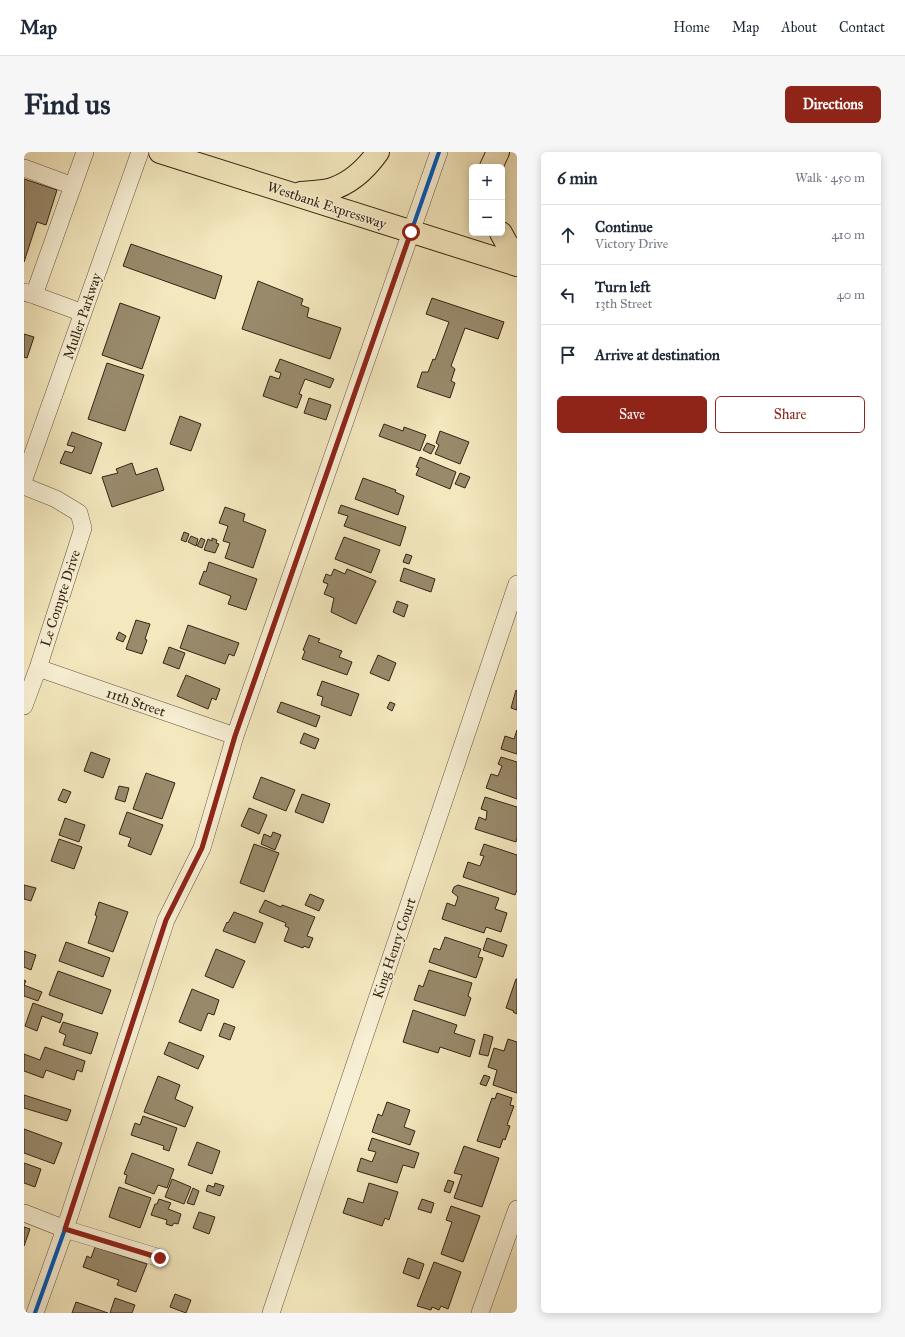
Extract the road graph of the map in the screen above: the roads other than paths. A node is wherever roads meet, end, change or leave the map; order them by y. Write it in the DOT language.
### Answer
graph roads {
  1 [pos="85,152"];
  2 [pos="140,152"];
  3 [pos="160,152"];
  4 [pos="378,152"];
  5 [pos="439,152"];
  6 [pos="498,152"];
  7 [pos="492,164"];
  8 [pos="24,168"];
  9 [pos="73,186"];
  10 [pos="294,194"];
  11 [pos="411,232"];
  12 [pos="503,236"];
  13 [pos="517,254"];
  14 [pos="517,265"];
  15 [pos="29,294"];
  16 [pos="83,313"];
  17 [pos="24,480"];
  18 [pos="24,486"];
  19 [pos="516,593"];
  20 [pos="38,668"];
  21 [pos="24,706"];
  22 [pos="235,736"];
  23 [pos="517,1209"];
  24 [pos="24,1213"];
  25 [pos="65,1229"];
  26 [pos="160,1258"];
  27 [pos="35,1313"];
  28 [pos="271,1313"];
  29 [pos="480,1313"];
  1 -- 9 [label="street"];
  2 -- 16 [label="street, Muller Parkway"];
  3 -- 10 [label="highway, Westbank Expressway"];
  4 -- 10 [label="highway"];
  5 -- 11 [label="street"];
  6 -- 7 [label="highway"];
  8 -- 9 [label="street"];
  9 -- 15 [label="street"];
  10 -- 11 [label="highway, Westbank Expressway"];
  11 -- 14 [label="highway, Westbank Expressway"];
  11 -- 22 [label="street"];
  12 -- 13 [label="highway"];
  15 -- 16 [label="street"];
  16 -- 17 [label="street, Muller Parkway"];
  18 -- 20 [label="street, Le Compte Drive"];
  19 -- 28 [label="street, King Henry Court"];
  20 -- 21 [label="street, Le Compte Drive"];
  20 -- 22 [label="street, 11th Street"];
  22 -- 25 [label="street"];
  23 -- 29 [label="street"];
  24 -- 25 [label="street"];
  25 -- 26 [label="street"];
  25 -- 27 [label="street"];
}
